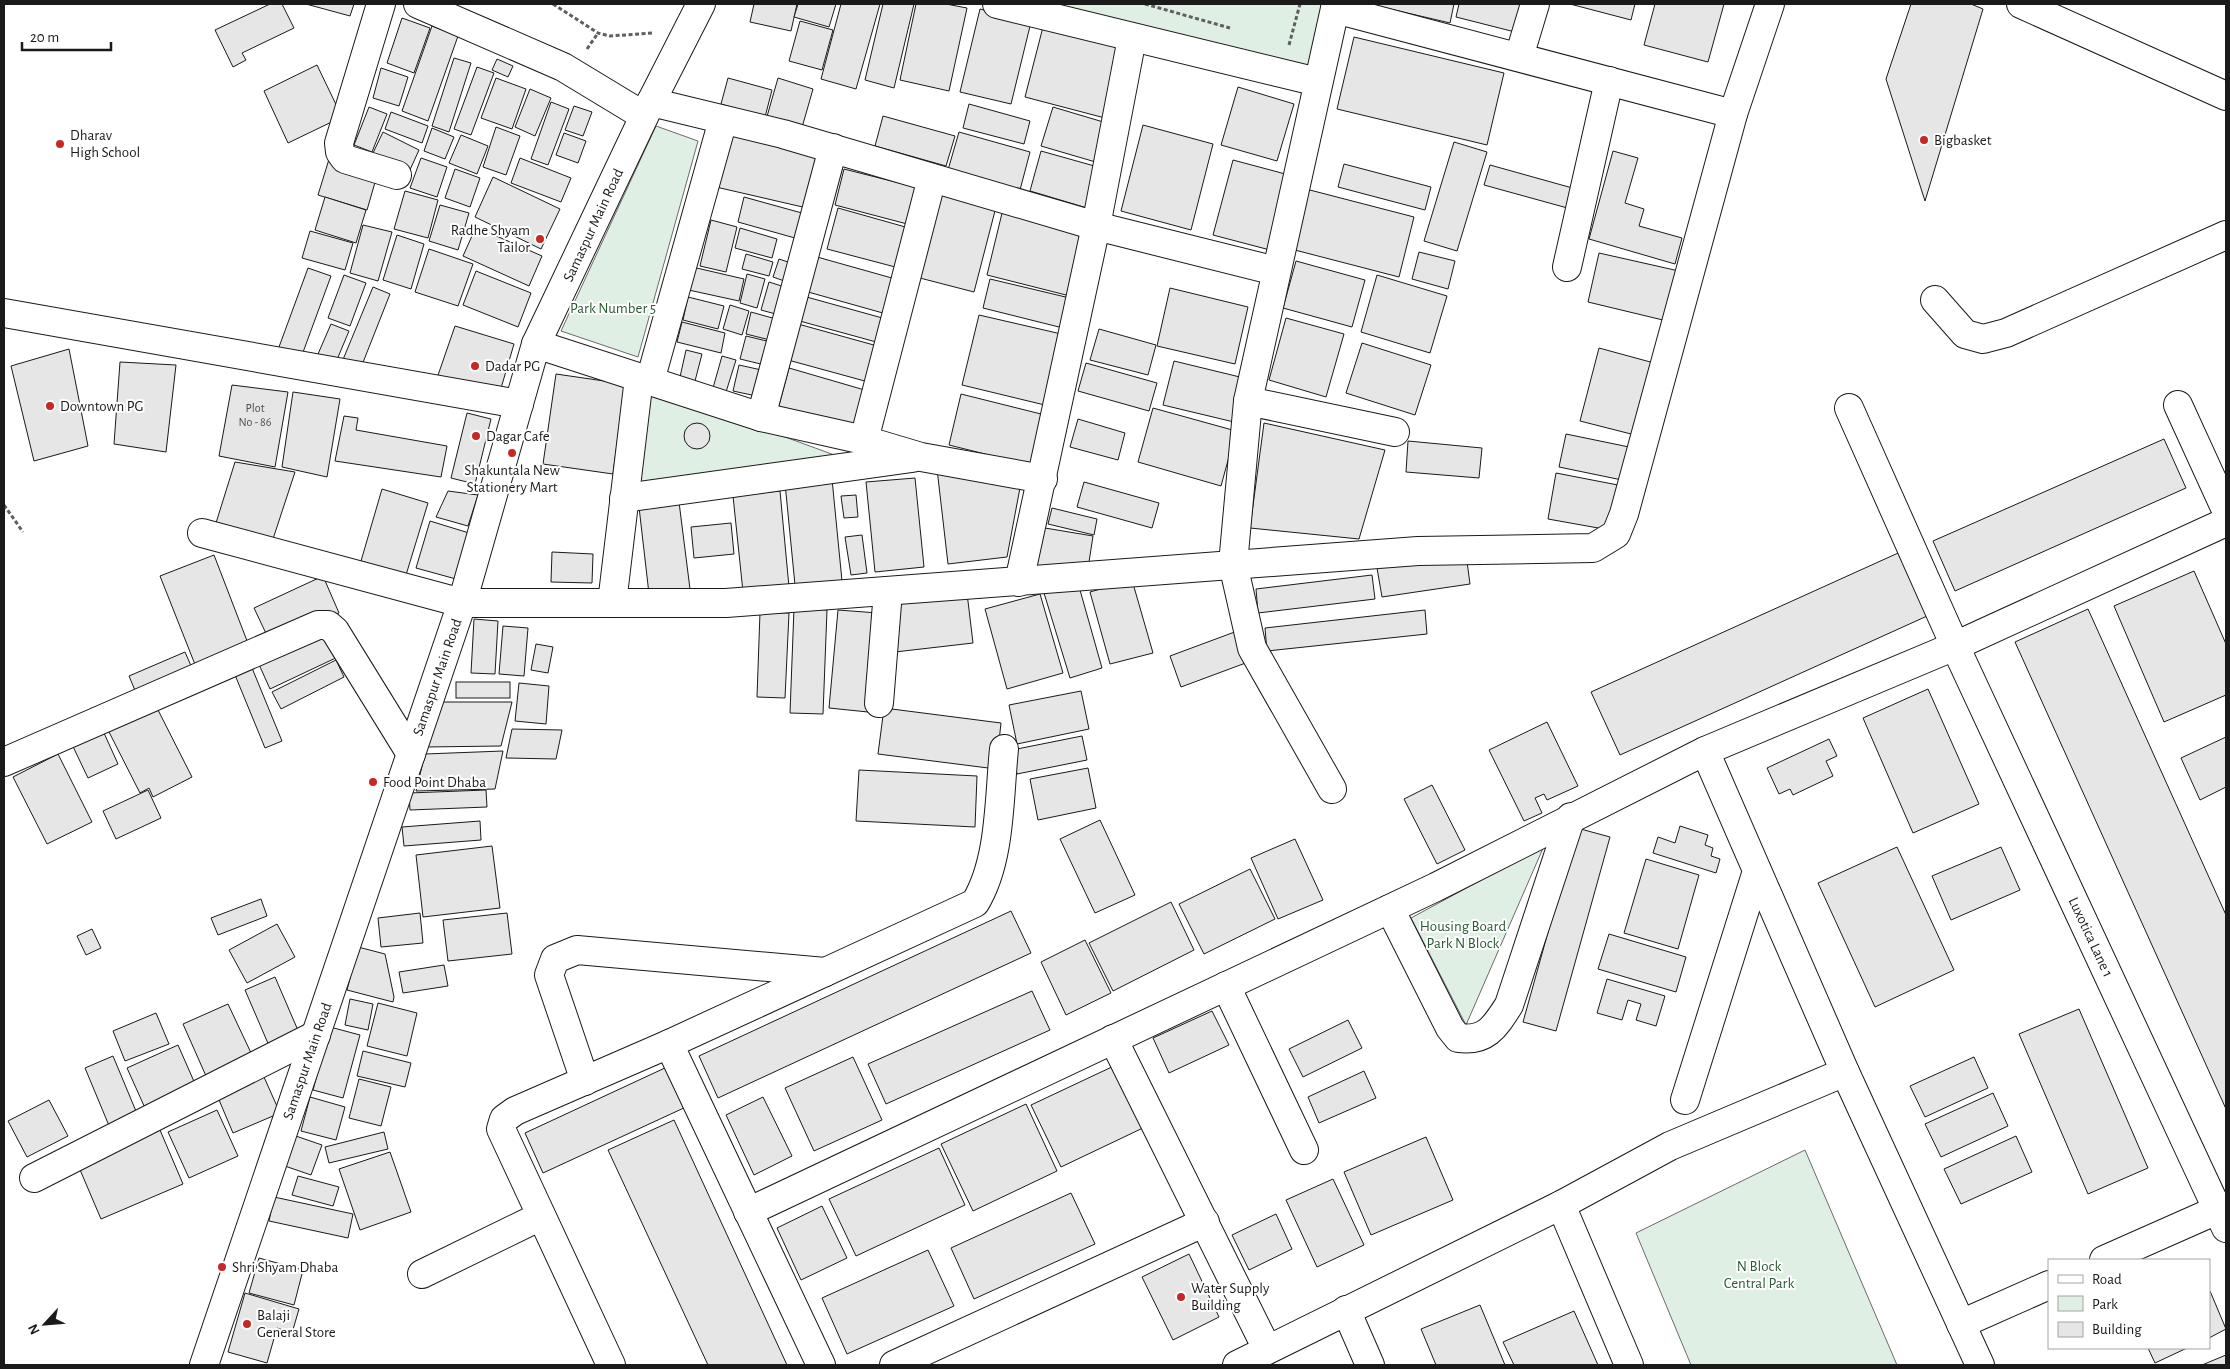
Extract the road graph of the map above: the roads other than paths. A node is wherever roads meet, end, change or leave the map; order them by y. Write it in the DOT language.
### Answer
graph roads {
  1 [pos="381,4"];
  2 [pos="418,4"];
  3 [pos="701,4"];
  4 [pos="997,4"];
  5 [pos="1536,4"];
  6 [pos="1770,4"];
  7 [pos="2021,4"];
  8 [pos="1335,6"];
  9 [pos="1132,38"];
  10 [pos="1519,57"];
  11 [pos="1609,81"];
  12 [pos="1318,82"];
  13 [pos="2226,96"];
  14 [pos="647,109"];
  15 [pos="1733,114"];
  16 [pos="724,120"];
  17 [pos="833,148"];
  18 [pos="397,175"];
  19 [pos="932,178"];
  20 [pos="1096,226"];
  21 [pos="2226,235"];
  22 [pos="1567,267"];
  23 [pos="1276,271"];
  24 [pos="1934,300"];
  25 [pos="4,313"];
  26 [pos="536,344"];
  27 [pos="644,380"];
  28 [pos="1248,401"];
  29 [pos="519,404"];
  30 [pos="2178,405"];
  31 [pos="1849,408"];
  32 [pos="761,417"];
  33 [pos="1395,432"];
  34 [pos="864,440"];
  35 [pos="921,457"];
  36 [pos="1043,479"];
  37 [pos="624,498"];
  38 [pos="2226,510"];
  39 [pos="2226,522"];
  40 [pos="202,533"];
  41 [pos="1232,564"];
  42 [pos="1019,582"];
  43 [pos="888,591"];
  44 [pos="612,603"];
  45 [pos="462,604"];
  46 [pos="1955,646"];
  47 [pos="880,703"];
  48 [pos="1004,749"];
  49 [pos="1705,751"];
  50 [pos="411,754"];
  51 [pos="4,762"];
  52 [pos="1332,789"];
  53 [pos="1571,818"];
  54 [pos="1757,871"];
  55 [pos="1390,909"];
  56 [pos="826,972"];
  57 [pos="1226,986"];
  58 [pos="316,1034"];
  59 [pos="1113,1039"];
  60 [pos="669,1044"];
  61 [pos="1845,1072"];
  62 [pos="585,1081"];
  63 [pos="1685,1100"];
  64 [pos="1304,1150"];
  65 [pos="34,1178"];
  66 [pos="1561,1205"];
  67 [pos="748,1212"];
  68 [pos="2223,1214"];
  69 [pos="541,1216"];
  70 [pos="1205,1222"];
  71 [pos="2107,1259"];
  72 [pos="422,1274"];
  73 [pos="2048,1285"];
  74 [pos="1346,1310"];
  75 [pos="1961,1324"];
  76 [pos="1267,1349"];
  77 [pos="204,1365"];
  78 [pos="611,1365"];
  79 [pos="821,1365"];
  80 [pos="894,1365"];
  81 [pos="1237,1365"];
  82 [pos="1370,1365"];
  83 [pos="1629,1365"];
  84 [pos="1980,1365"];
  1 -- 18 [label="street"];
  2 -- 14 [label="street"];
  3 -- 14 [label="street, Samaspur Main Road"];
  4 -- 9 [label="street"];
  5 -- 10 [label="street"];
  6 -- 15 [label="street"];
  7 -- 13 [label="street"];
  8 -- 10 [label="street"];
  8 -- 12 [label="street"];
  9 -- 12 [label="street"];
  9 -- 20 [label="street"];
  10 -- 11 [label="street"];
  11 -- 15 [label="street"];
  11 -- 22 [label="street"];
  12 -- 23 [label="street"];
  14 -- 16 [label="street"];
  14 -- 26 [label="street, Samaspur Main Road"];
  15 -- 41 [label="street"];
  16 -- 17 [label="street"];
  16 -- 27 [label="street"];
  17 -- 19 [label="street"];
  17 -- 32 [label="street"];
  19 -- 20 [label="street"];
  19 -- 34 [label="street"];
  20 -- 23 [label="street"];
  20 -- 36 [label="street"];
  21 -- 24 [label="street"];
  23 -- 28 [label="street"];
  25 -- 29 [label="street"];
  26 -- 27 [label="street"];
  26 -- 29 [label="street, Samaspur Main Road"];
  27 -- 32 [label="street"];
  27 -- 37 [label="street"];
  28 -- 33 [label="street"];
  28 -- 41 [label="street"];
  29 -- 45 [label="street, Samaspur Main Road"];
  30 -- 38 [label="street"];
  31 -- 46 [label="street, Luxotica Lane 1"];
  32 -- 34 [label="street"];
  34 -- 35 [label="street"];
  35 -- 36 [label="street"];
  35 -- 37 [label="street"];
  36 -- 42 [label="street"];
  37 -- 44 [label="street"];
  39 -- 46 [label="street"];
  40 -- 45 [label="street"];
  41 -- 42 [label="street"];
  41 -- 52 [label="street"];
  42 -- 43 [label="street"];
  43 -- 44 [label="street"];
  43 -- 47 [label="street"];
  44 -- 45 [label="street"];
  45 -- 50 [label="street, Samaspur Main Road"];
  46 -- 49 [label="street"];
  46 -- 68 [label="street, Luxotica Lane 1"];
  48 -- 56 [label="street"];
  49 -- 53 [label="street"];
  49 -- 54 [label="street"];
  50 -- 51 [label="street"];
  50 -- 58 [label="street, Samaspur Main Road"];
  53 -- 55 [label="street"];
  53 -- 55 [label="street"];
  54 -- 61 [label="street"];
  54 -- 63 [label="street"];
  55 -- 57 [label="street"];
  56 -- 60 [label="street"];
  56 -- 62 [label="street"];
  57 -- 59 [label="street"];
  57 -- 64 [label="street"];
  58 -- 65 [label="street"];
  58 -- 77 [label="street, Samaspur Main Road"];
  59 -- 67 [label="street"];
  59 -- 70 [label="street"];
  60 -- 62 [label="street"];
  60 -- 67 [label="street"];
  61 -- 66 [label="street"];
  61 -- 75 [label="street"];
  62 -- 69 [label="street"];
  66 -- 74 [label="street"];
  66 -- 83 [label="street"];
  67 -- 79 [label="street"];
  68 -- 71 [label="street"];
  69 -- 72 [label="street"];
  69 -- 78 [label="street"];
  70 -- 76 [label="street"];
  70 -- 80 [label="street"];
  73 -- 75 [label="street"];
  74 -- 76 [label="street"];
  74 -- 82 [label="street"];
  75 -- 84 [label="street"];
  76 -- 81 [label="street"];
}
